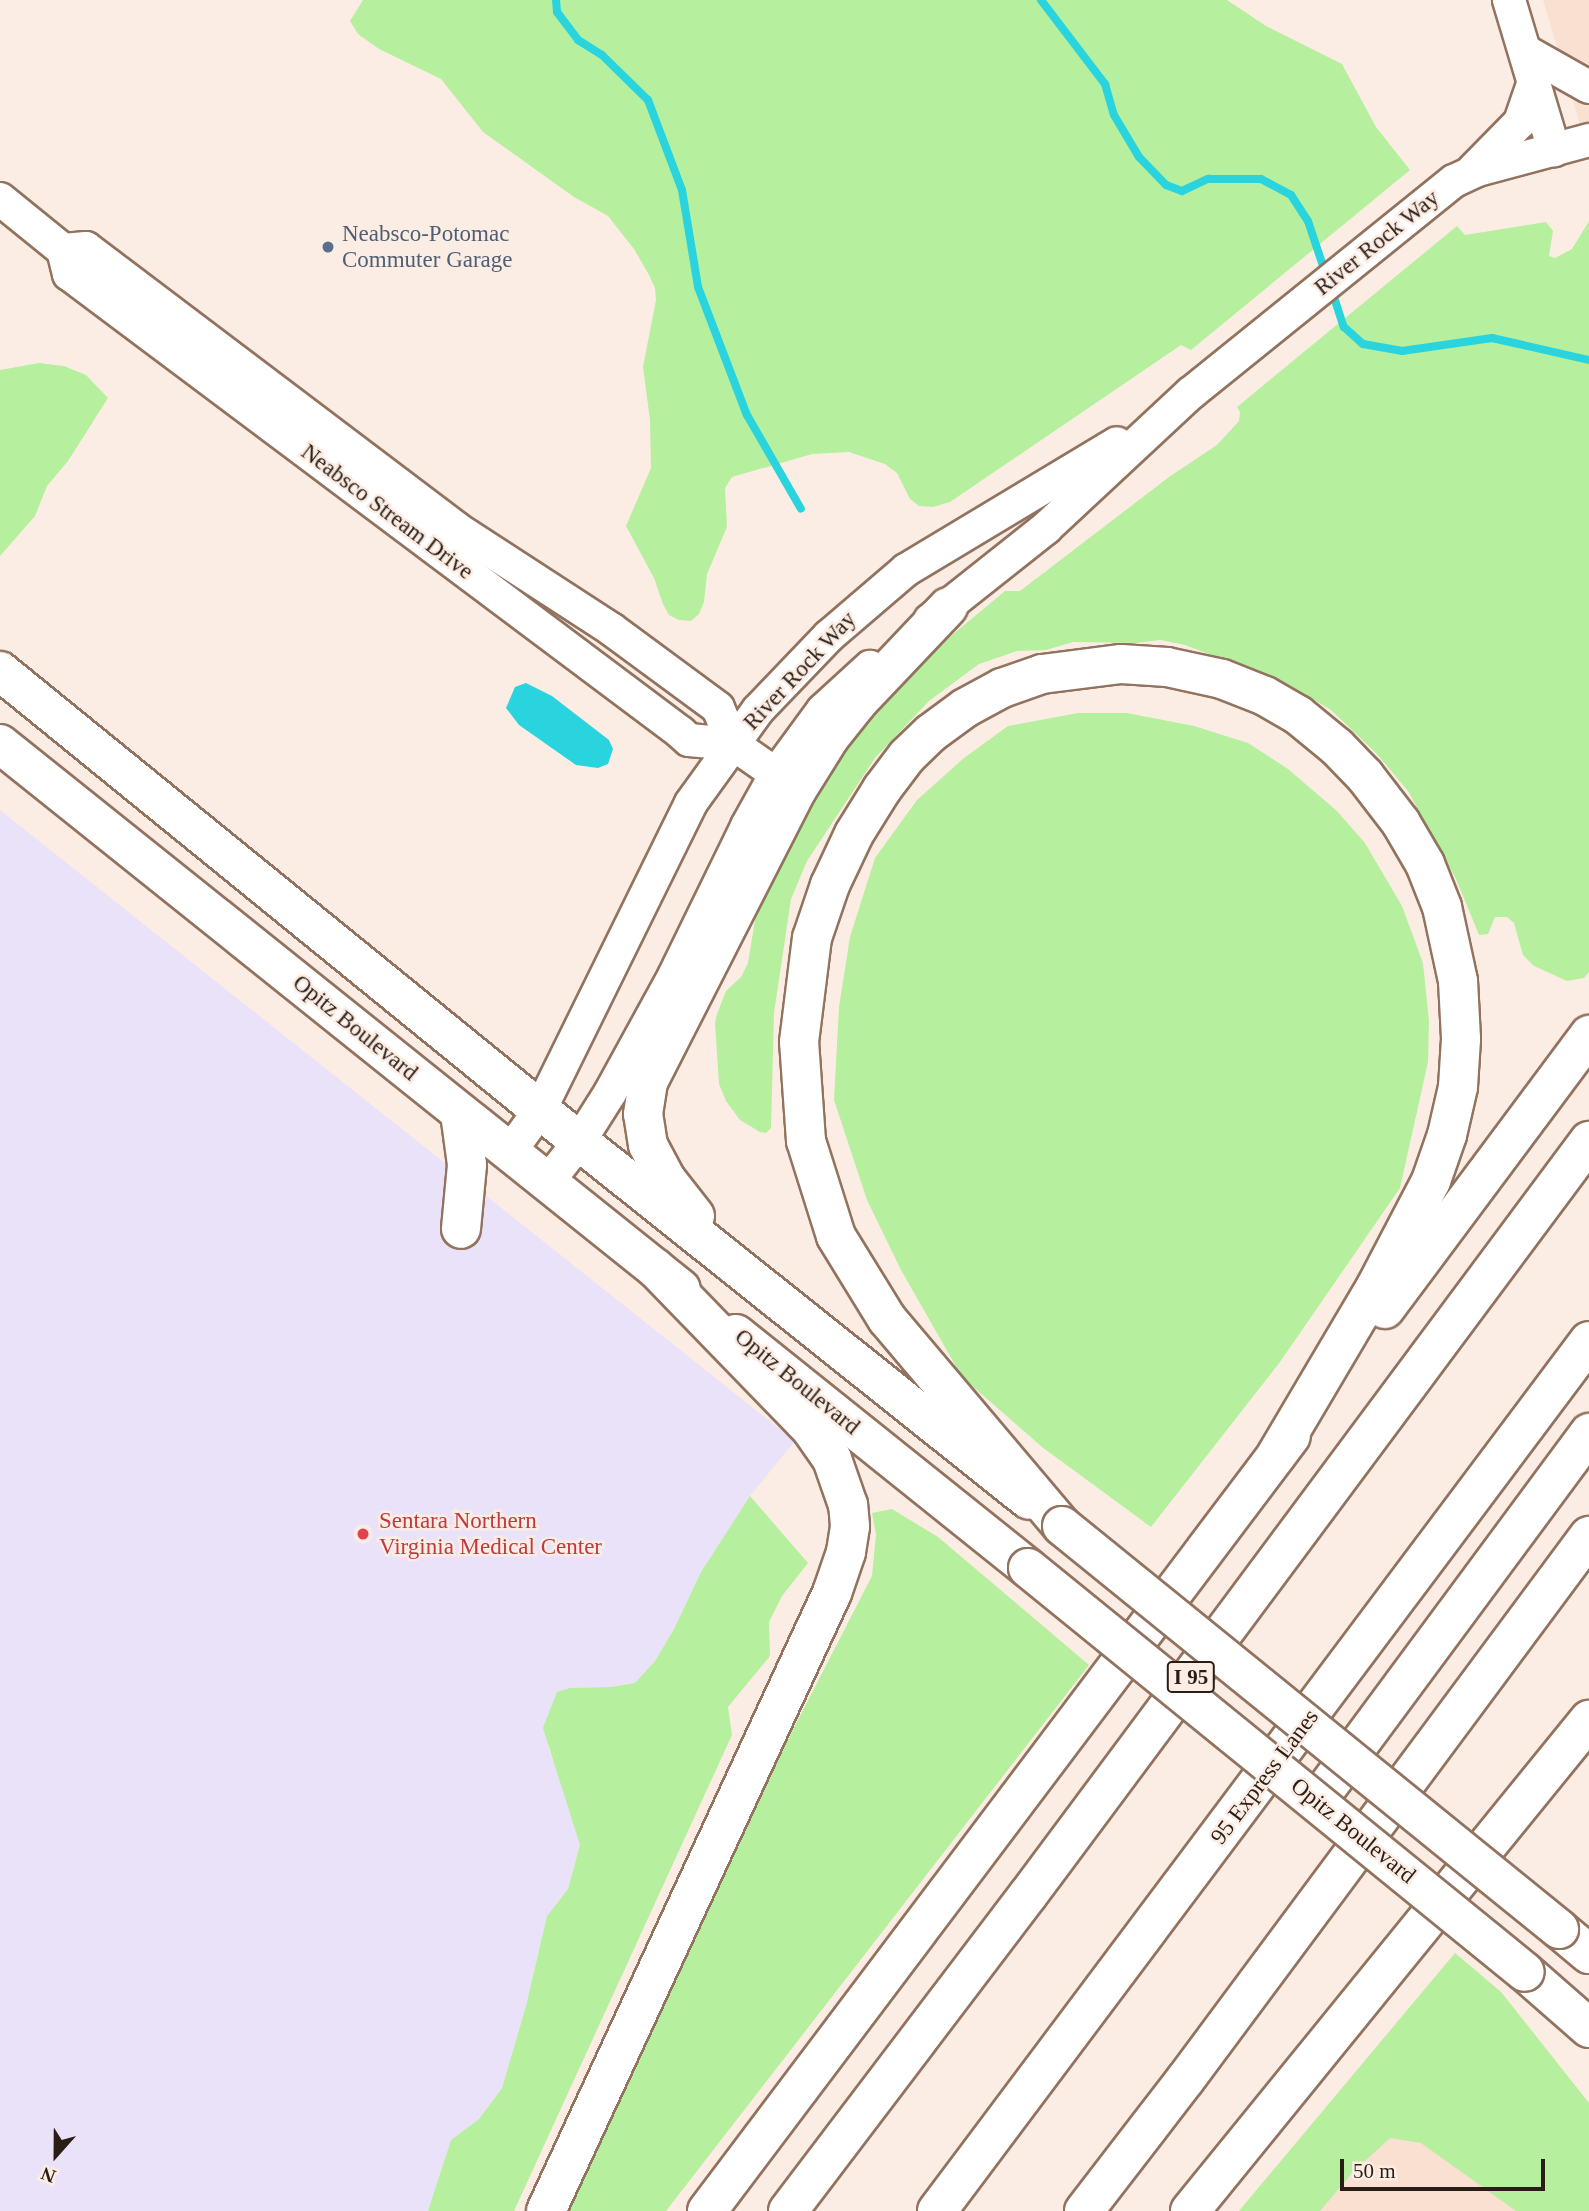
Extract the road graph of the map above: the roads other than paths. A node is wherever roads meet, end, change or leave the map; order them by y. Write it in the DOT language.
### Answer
graph roads {
  1 [pos="1509,0"];
  2 [pos="1525,51"];
  3 [pos="1534,81"];
  4 [pos="1589,87"];
  5 [pos="1589,140"];
  6 [pos="1554,150"];
  7 [pos="1462,177"];
  8 [pos="0,199"];
  9 [pos="64,250"];
  10 [pos="1191,393"];
  11 [pos="948,607"];
  12 [pos="0,671"];
  13 [pos="733,744"];
  14 [pos="5,750"];
  15 [pos="776,774"];
  16 [pos="1589,1035"];
  17 [pos="540,1110"];
  18 [pos="460,1112"];
  19 [pos="1589,1141"];
  20 [pos="579,1142"];
  21 [pos="509,1153"];
  22 [pos="546,1184"];
  23 [pos="461,1229"];
  24 [pos="655,1268"];
  25 [pos="744,1274"];
  26 [pos="1589,1341"];
  27 [pos="1589,1433"];
  28 [pos="1277,1454"];
  29 [pos="1062,1526"];
  30 [pos="1589,1536"];
  31 [pos="1582,1730"];
  32 [pos="1349,1759"];
  33 [pos="1317,1801"];
  34 [pos="1589,1954"];
  35 [pos="1589,2028"];
  36 [pos="546,2211"];
  37 [pos="707,2211"];
  38 [pos="789,2211"];
  39 [pos="937,2211"];
  40 [pos="1084,2211"];
  41 [pos="1190,2211"];
  1 -- 2 [label="street"];
  2 -- 3 [label="street"];
  2 -- 4 [label="street"];
  3 -- 6 [label="street"];
  3 -- 7 [label="street"];
  5 -- 6 [label="street, River Rock Way"];
  6 -- 7 [label="street, River Rock Way"];
  7 -- 10 [label="street, River Rock Way"];
  8 -- 9 [label="street, Neabsco Stream Drive"];
  9 -- 13 [label="street, Neabsco Stream Drive"];
  9 -- 13 [label="street, Neabsco Stream Drive"];
  10 -- 11 [label="street, River Rock Way"];
  10 -- 13 [label="street, River Rock Way"];
  11 -- 15 [label="street, River Rock Way"];
  11 -- 25 [label="main road"];
  12 -- 17 [label="main road"];
  13 -- 15 [label="street, Neabsco Stream Drive"];
  13 -- 17 [label="street, River Rock Way"];
  14 -- 18 [label="main road, Opitz Boulevard"];
  15 -- 20 [label="street, River Rock Way"];
  16 -- 28 [label="main road"];
  17 -- 20 [label="main road"];
  17 -- 21 [label="street, River Rock Way"];
  18 -- 21 [label="main road, Opitz Boulevard"];
  18 -- 23 [label="main road"];
  19 -- 38 [label="main road, I 95"];
  20 -- 22 [label="street, River Rock Way"];
  20 -- 25 [label="main road"];
  21 -- 22 [label="main road, Opitz Boulevard"];
  22 -- 24 [label="main road, Opitz Boulevard"];
  24 -- 33 [label="main road, Opitz Boulevard, bridge"];
  24 -- 36 [label="main road"];
  25 -- 29 [label="main road"];
  26 -- 39 [label="main road, 95 Express Lanes"];
  27 -- 32 [label="main road"];
  28 -- 29 [label="main road"];
  28 -- 37 [label="main road"];
  29 -- 32 [label="main road, bridge"];
  30 -- 40 [label="main road"];
  31 -- 41 [label="main road"];
  32 -- 33 [label="main road"];
  32 -- 34 [label="main road, bridge"];
  33 -- 35 [label="main road, Opitz Boulevard, bridge"];
}
